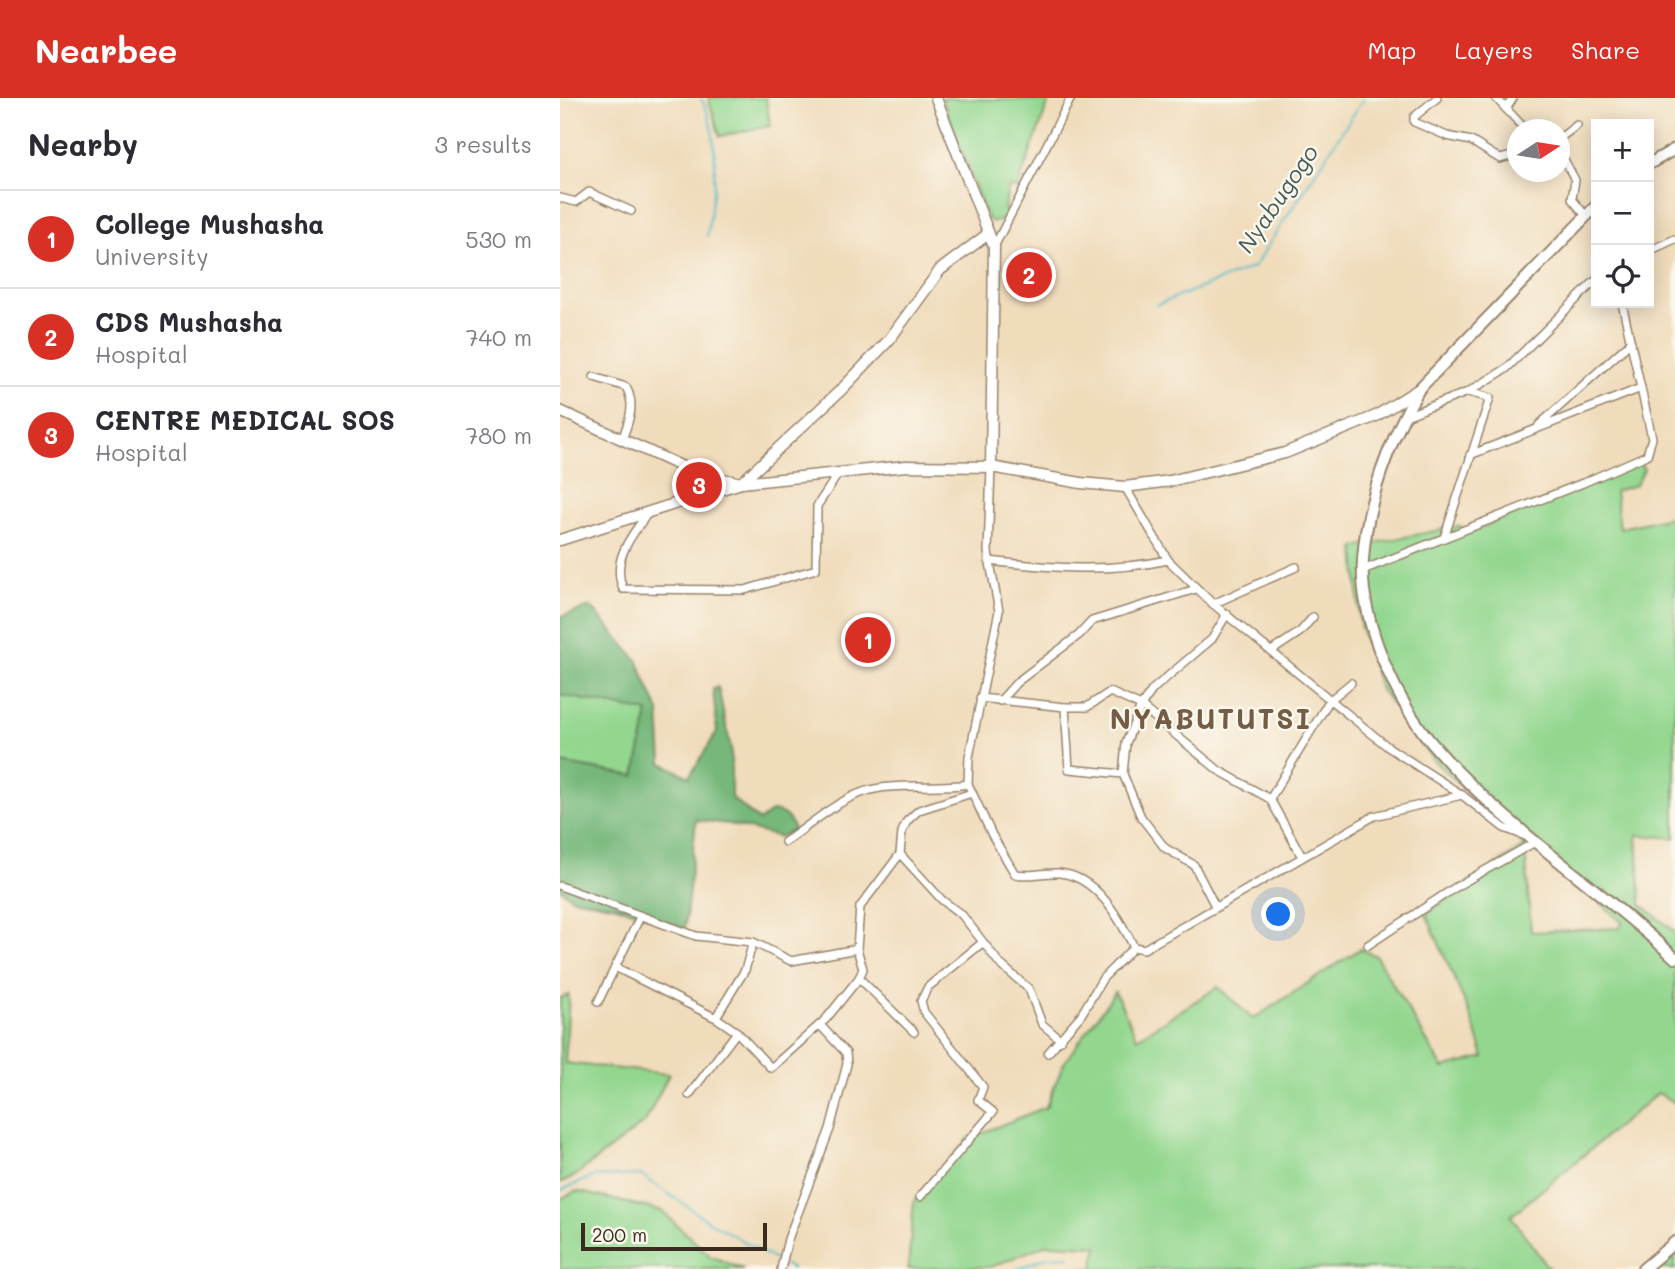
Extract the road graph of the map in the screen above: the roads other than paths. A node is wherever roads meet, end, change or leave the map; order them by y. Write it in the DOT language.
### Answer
graph roads {
  1 [pos="936,98"];
  2 [pos="1071,98"];
  3 [pos="1437,98"];
  4 [pos="1496,98"];
  5 [pos="1513,98"];
  6 [pos="1506,108"];
  7 [pos="1516,119"];
  8 [pos="1577,125"];
  9 [pos="1570,130"];
  10 [pos="1675,149"];
  11 [pos="1507,157"];
  12 [pos="1654,161"];
  13 [pos="1570,171"];
  14 [pos="560,198"];
  15 [pos="631,211"];
  16 [pos="1591,211"];
  17 [pos="1586,216"];
  18 [pos="988,234"];
  19 [pos="1675,239"];
  20 [pos="994,247"];
  21 [pos="1654,249"];
  22 [pos="1591,285"];
  23 [pos="1623,308"];
  24 [pos="1631,342"];
  25 [pos="594,377"];
  26 [pos="1641,387"];
  27 [pos="1419,389"];
  28 [pos="1468,392"];
  29 [pos="560,411"];
  30 [pos="1403,418"];
  31 [pos="1536,428"];
  32 [pos="623,438"];
  33 [pos="1470,455"];
  34 [pos="991,467"];
  35 [pos="838,474"];
  36 [pos="741,483"];
  37 [pos="1125,486"];
  38 [pos="648,512"];
  39 [pos="1444,538"];
  40 [pos="560,540"];
  41 [pos="1168,560"];
  42 [pos="989,561"];
  43 [pos="1296,567"];
  44 [pos="1363,570"];
  45 [pos="1196,589"];
  46 [pos="1213,604"];
  47 [pos="1227,614"];
  48 [pos="1313,617"];
  49 [pos="1273,650"];
  50 [pos="1351,683"];
  51 [pos="980,698"];
  52 [pos="1000,701"];
  53 [pos="1329,701"];
  54 [pos="1141,706"];
  55 [pos="1065,707"];
  56 [pos="1123,774"];
  57 [pos="968,784"];
  58 [pos="972,793"];
  59 [pos="1462,796"];
  60 [pos="1270,799"];
  61 [pos="1535,839"];
  62 [pos="785,842"];
  63 [pos="900,854"];
  64 [pos="1301,855"];
  65 [pos="560,886"];
  66 [pos="1216,908"];
  67 [pos="640,917"];
  68 [pos="753,942"];
  69 [pos="982,943"];
  70 [pos="1368,945"];
  71 [pos="1134,947"];
  72 [pos="857,949"];
  73 [pos="1675,958"];
  74 [pos="615,967"];
  75 [pos="859,978"];
  76 [pos="598,1002"];
  77 [pos="716,1017"];
  78 [pos="820,1025"];
  79 [pos="737,1032"];
  80 [pos="914,1032"];
  81 [pos="1061,1040"];
  82 [pos="1048,1053"];
  83 [pos="690,1096"];
  84 [pos="920,1197"];
  85 [pos="1675,1242"];
  86 [pos="780,1269"];
  87 [pos="1643,1269"];
  1 -- 18 [label="street"];
  2 -- 20 [label="street"];
  3 -- 11 [label="street"];
  4 -- 6 [label="street"];
  5 -- 6 [label="street"];
  6 -- 7 [label="street"];
  8 -- 9 [label="street"];
  10 -- 12 [label="main road"];
  13 -- 17 [label="street"];
  14 -- 15 [label="street"];
  16 -- 17 [label="main road"];
  17 -- 27 [label="main road"];
  18 -- 20 [label="street"];
  18 -- 36 [label="street"];
  19 -- 21 [label="street"];
  20 -- 34 [label="street"];
  22 -- 28 [label="street"];
  23 -- 24 [label="street"];
  24 -- 26 [label="street"];
  24 -- 31 [label="street"];
  25 -- 32 [label="street"];
  26 -- 31 [label="street"];
  26 -- 39 [label="street"];
  27 -- 30 [label="main road"];
  27 -- 37 [label="street"];
  28 -- 30 [label="street"];
  28 -- 33 [label="street"];
  29 -- 32 [label="street"];
  30 -- 44 [label="main road"];
  31 -- 33 [label="street"];
  32 -- 36 [label="street"];
  33 -- 39 [label="street"];
  34 -- 35 [label="street"];
  34 -- 37 [label="street"];
  34 -- 42 [label="street"];
  35 -- 36 [label="street"];
  35 -- 38 [label="street"];
  36 -- 38 [label="street"];
  37 -- 41 [label="street"];
  38 -- 40 [label="street"];
  39 -- 44 [label="street"];
  41 -- 42 [label="street"];
  41 -- 45 [label="street"];
  42 -- 51 [label="street"];
  43 -- 46 [label="street"];
  44 -- 61 [label="main road"];
  45 -- 46 [label="street"];
  45 -- 52 [label="street"];
  46 -- 47 [label="street"];
  47 -- 49 [label="street"];
  47 -- 54 [label="street"];
  48 -- 49 [label="street"];
  49 -- 53 [label="street"];
  50 -- 53 [label="street"];
  51 -- 52 [label="street"];
  51 -- 57 [label="street"];
  52 -- 55 [label="street"];
  53 -- 59 [label="street"];
  53 -- 60 [label="street"];
  54 -- 55 [label="street"];
  54 -- 56 [label="street"];
  54 -- 60 [label="street"];
  55 -- 56 [label="street"];
  56 -- 66 [label="street"];
  57 -- 58 [label="street"];
  57 -- 62 [label="street"];
  58 -- 63 [label="street"];
  58 -- 71 [label="street"];
  59 -- 61 [label="street"];
  59 -- 64 [label="street"];
  60 -- 64 [label="street"];
  61 -- 70 [label="street"];
  61 -- 73 [label="main road"];
  63 -- 69 [label="street"];
  63 -- 72 [label="street"];
  64 -- 66 [label="street"];
  65 -- 67 [label="street"];
  66 -- 71 [label="street"];
  67 -- 68 [label="street"];
  67 -- 74 [label="street"];
  68 -- 72 [label="street"];
  68 -- 77 [label="street"];
  69 -- 81 [label="street"];
  69 -- 84 [label="street"];
  71 -- 81 [label="street"];
  72 -- 75 [label="street"];
  74 -- 76 [label="street"];
  74 -- 77 [label="street"];
  75 -- 78 [label="street"];
  75 -- 80 [label="street"];
  77 -- 79 [label="street"];
  78 -- 79 [label="street"];
  78 -- 86 [label="street"];
  79 -- 83 [label="street"];
  81 -- 82 [label="street"];
  85 -- 87 [label="main road"];
}
